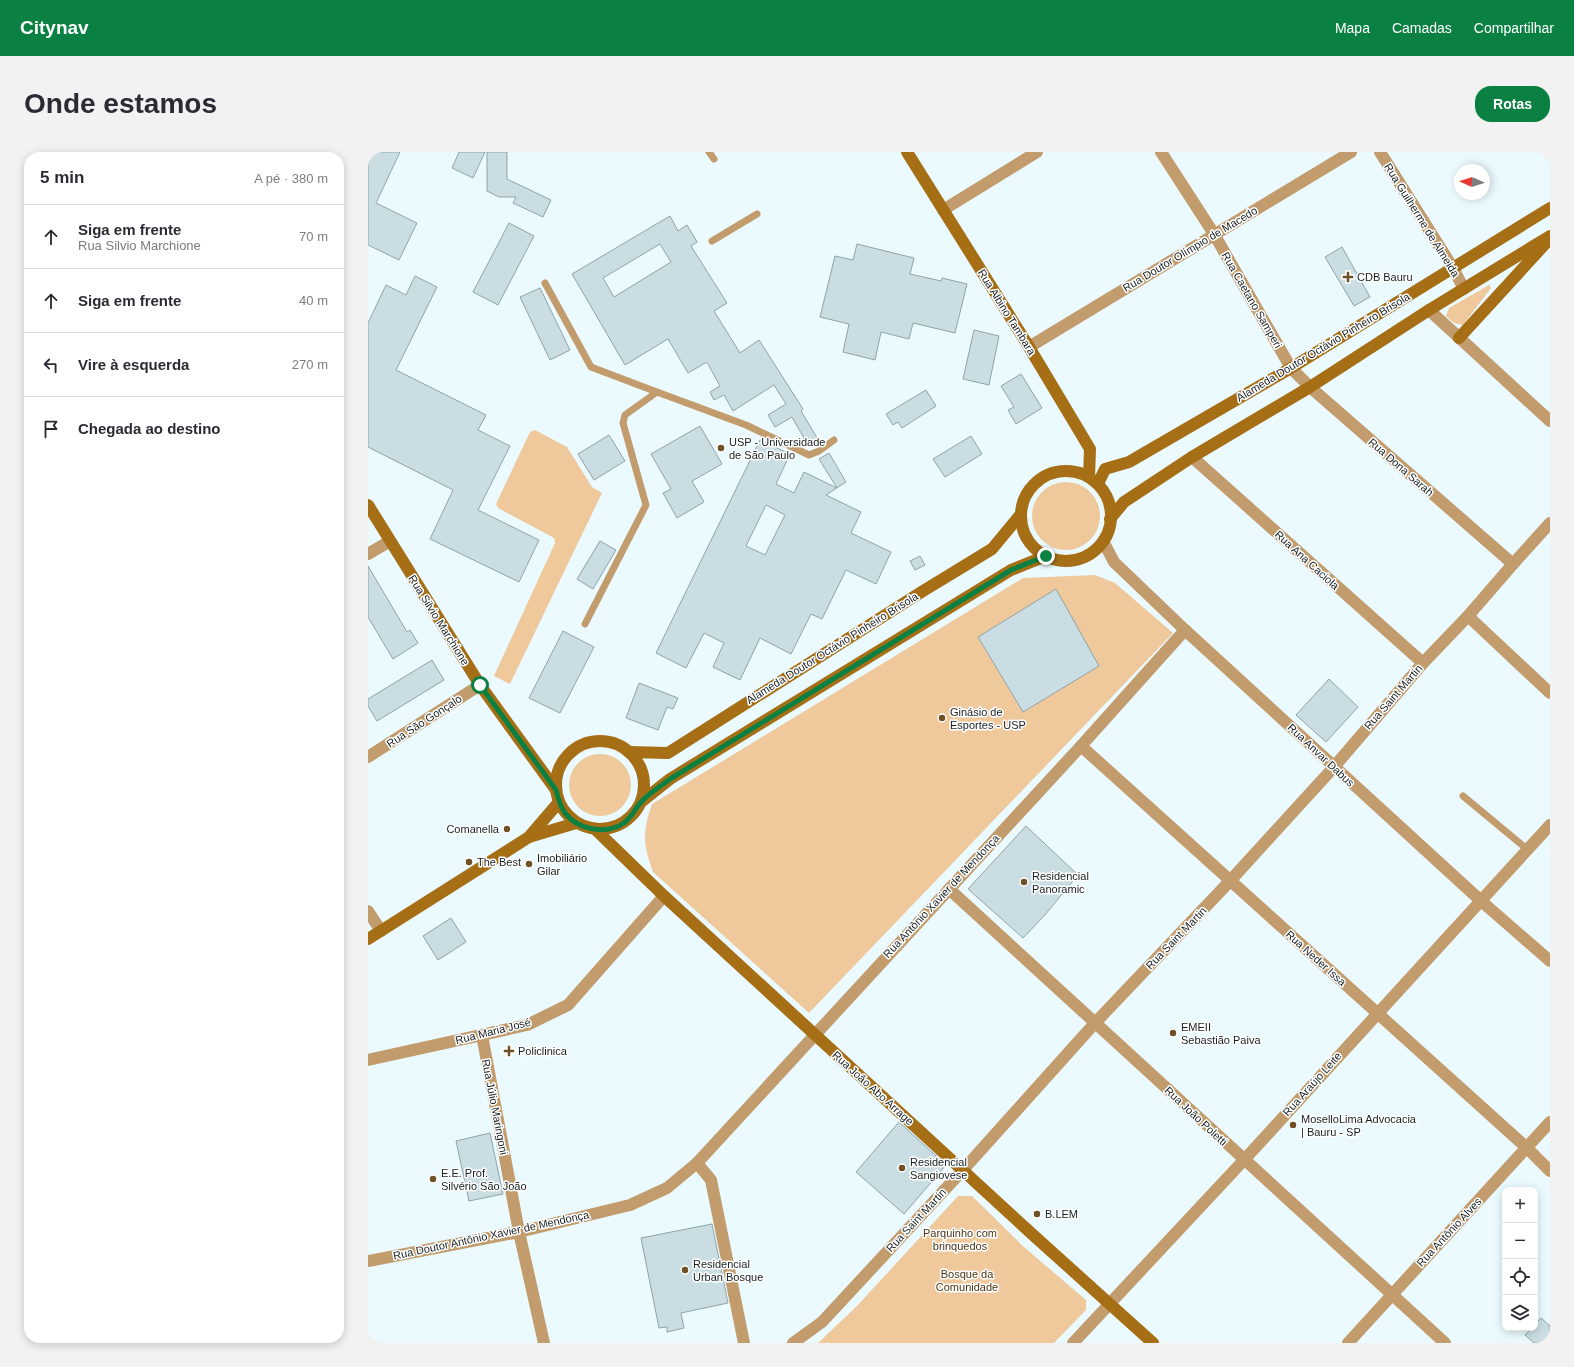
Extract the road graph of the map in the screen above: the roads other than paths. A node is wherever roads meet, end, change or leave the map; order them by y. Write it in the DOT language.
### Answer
graph roads {
  1 [pos="710,152"];
  2 [pos="907,152"];
  3 [pos="1037,152"];
  4 [pos="1160,152"];
  5 [pos="1350,152"];
  6 [pos="1380,152"];
  7 [pos="714,159"];
  8 [pos="1550,208"];
  9 [pos="943,210"];
  10 [pos="757,214"];
  11 [pos="1214,234"];
  12 [pos="1550,237"];
  13 [pos="712,241"];
  14 [pos="1452,268"];
  15 [pos="545,283"];
  16 [pos="1464,289"];
  17 [pos="1429,310"];
  18 [pos="1459,338"];
  19 [pos="1029,347"];
  20 [pos="1291,368"];
  21 [pos="1310,387"];
  22 [pos="657,392"];
  23 [pos="1550,421"];
  24 [pos="834,440"];
  25 [pos="1192,457"];
  26 [pos="1093,480"];
  27 [pos="368,505"];
  28 [pos="1021,514"];
  29 [pos="1110,519"];
  30 [pos="1550,523"];
  31 [pos="390,541"];
  32 [pos="1103,541"];
  33 [pos="368,554"];
  34 [pos="1046,556"];
  35 [pos="1512,564"];
  36 [pos="1468,616"];
  37 [pos="585,624"];
  38 [pos="1185,630"];
  39 [pos="1423,663"];
  40 [pos="480,685"];
  41 [pos="1550,693"];
  42 [pos="1081,746"];
  43 [pos="629,752"];
  44 [pos="368,757"];
  45 [pos="1334,767"];
  46 [pos="556,790"];
  47 [pos="1463,796"];
  48 [pos="559,802"];
  49 [pos="641,802"];
  50 [pos="576,823"];
  51 [pos="1550,825"];
  52 [pos="596,830"];
  53 [pos="529,837"];
  54 [pos="1527,849"];
  55 [pos="1230,881"];
  56 [pos="948,889"];
  57 [pos="664,896"];
  58 [pos="1480,900"];
  59 [pos="368,911"];
  60 [pos="381,931"];
  61 [pos="368,939"];
  62 [pos="1550,961"];
  63 [pos="1377,1012"];
  64 [pos="1095,1023"];
  65 [pos="814,1034"];
  66 [pos="482,1035"];
  67 [pos="368,1060"];
  68 [pos="1550,1122"];
  69 [pos="1527,1148"];
  70 [pos="1244,1160"];
  71 [pos="698,1163"];
  72 [pos="963,1170"];
  73 [pos="1550,1171"];
  74 [pos="520,1232"];
  75 [pos="368,1260"];
  76 [pos="1391,1295"];
  77 [pos="1110,1304"];
  78 [pos="544,1343"];
  79 [pos="744,1343"];
  80 [pos="793,1343"];
  81 [pos="1073,1343"];
  82 [pos="1153,1343"];
  83 [pos="1348,1343"];
  84 [pos="1445,1343"];
  1 -- 7 [label="lane"];
  2 -- 9 [label="street, Rua Albino Tambara"];
  3 -- 9 [label="street"];
  4 -- 11 [label="street, Rua Caetano Samperi"];
  5 -- 11 [label="street, Rua Doutor Olímpio de Macedo"];
  6 -- 14 [label="street, Rua Guilherme de Almeida"];
  8 -- 14 [label="street, Alameda Doutor Octávio Pinheiro Brisola"];
  9 -- 19 [label="street, Rua Albino Tambara"];
  10 -- 13 [label="lane"];
  11 -- 19 [label="street, Rua Doutor Olímpio de Macedo"];
  11 -- 20 [label="street, Rua Caetano Samperi"];
  12 -- 16 [label="street"];
  12 -- 18 [label="street"];
  14 -- 16 [label="street, Rua Guilherme de Almeida"];
  14 -- 20 [label="street, Alameda Doutor Octávio Pinheiro Brisola"];
  15 -- 22 [label="lane"];
  16 -- 17 [label="street"];
  17 -- 18 [label="street"];
  17 -- 21 [label="street"];
  18 -- 23 [label="street"];
  19 -- 26 [label="street, Rua Albino Tambara"];
  20 -- 21 [label="street, Rua Dona Sarah"];
  20 -- 26 [label="street, Alameda Doutor Octávio Pinheiro Brisola"];
  21 -- 25 [label="street"];
  21 -- 35 [label="street, Rua Dona Sarah"];
  22 -- 24 [label="lane"];
  22 -- 37 [label="lane"];
  25 -- 29 [label="street"];
  25 -- 39 [label="street, Rua Ana Caciola"];
  26 -- 28 [label="street, Alameda Doutor Octávio Pinheiro Brisola"];
  26 -- 29 [label="street"];
  27 -- 31 [label="street, Rua Silvio Marchione"];
  28 -- 34 [label="street, Alameda Doutor Octávio Pinheiro Brisola"];
  28 -- 43 [label="street, Alameda Doutor Octávio Pinheiro Brisola"];
  29 -- 32 [label="street"];
  30 -- 35 [label="street, Rua Saint Martin"];
  31 -- 33 [label="street"];
  31 -- 40 [label="street, Rua Silvio Marchione"];
  32 -- 34 [label="street"];
  32 -- 38 [label="street, Rua Anvar Dabus"];
  34 -- 49 [label="street, Alameda Doutor Octávio Pinheiro Brisola"];
  35 -- 36 [label="street, Rua Saint Martin"];
  36 -- 39 [label="street, Rua Saint Martin"];
  36 -- 41 [label="street"];
  38 -- 42 [label="street, Rua Antônio Xavier de Mendonça"];
  38 -- 45 [label="street, Rua Anvar Dabus"];
  39 -- 45 [label="street, Rua Saint Martin"];
  40 -- 44 [label="street, Rua São Gonçalo"];
  40 -- 46 [label="street, Rua Silvio Marchione"];
  42 -- 55 [label="street, Rua Neder Issa"];
  42 -- 56 [label="street, Rua Antônio Xavier de Mendonça"];
  43 -- 46 [label="street, Alameda Doutor Octávio Pinheiro Brisola"];
  43 -- 49 [label="street, Alameda Doutor Octávio Pinheiro Brisola"];
  45 -- 55 [label="street, Rua Saint Martin"];
  45 -- 58 [label="street, Rua Anvar Dabus"];
  46 -- 48 [label="street, Alameda Doutor Octávio Pinheiro Brisola"];
  47 -- 54 [label="lane"];
  48 -- 50 [label="street, Alameda Doutor Octávio Pinheiro Brisola"];
  48 -- 53 [label="street"];
  49 -- 52 [label="street, Alameda Doutor Octávio Pinheiro Brisola"];
  50 -- 52 [label="street, Alameda Doutor Octávio Pinheiro Brisola"];
  50 -- 53 [label="street"];
  51 -- 54 [label="street, Rua Araújo Leite"];
  52 -- 57 [label="street, Rua João Abo Arrage"];
  53 -- 60 [label="street"];
  54 -- 58 [label="street, Rua Araújo Leite"];
  55 -- 63 [label="street, Rua Neder Issa"];
  55 -- 64 [label="street, Rua Saint Martin"];
  56 -- 64 [label="street, Rua João Poletti"];
  56 -- 65 [label="street, Rua Antônio Xavier de Mendonça"];
  57 -- 65 [label="street, Rua João Abo Arrage"];
  57 -- 66 [label="street, Rua Maria José"];
  58 -- 62 [label="street, Rua Anvar Dabus"];
  58 -- 63 [label="street, Rua Araújo Leite"];
  59 -- 60 [label="street"];
  60 -- 61 [label="street"];
  63 -- 69 [label="street, Rua Neder Issa"];
  63 -- 70 [label="street, Rua Araújo Leite"];
  64 -- 70 [label="street, Rua João Poletti"];
  64 -- 72 [label="street, Rua Saint Martin"];
  65 -- 71 [label="street, Rua Antônio Xavier de Mendonça"];
  65 -- 72 [label="street, Rua João Abo Arrage"];
  66 -- 67 [label="street, Rua Maria José"];
  66 -- 74 [label="street, Rua Júlio Maringoni"];
  68 -- 69 [label="street, Rua Antônio Alves"];
  69 -- 73 [label="street, Rua Neder Issa"];
  69 -- 76 [label="street, Rua Antônio Alves"];
  70 -- 76 [label="street, Rua João Poletti"];
  70 -- 77 [label="street, Rua Araújo Leite"];
  71 -- 74 [label="street, Rua Doutor Antônio Xavier de Mendonça"];
  71 -- 79 [label="street"];
  72 -- 77 [label="street, Rua João Abo Arrage"];
  72 -- 80 [label="street, Rua Saint Martin"];
  74 -- 75 [label="street, Rua Doutor Antônio Xavier de Mendonça"];
  74 -- 78 [label="street, Rua Júlio Maringoni"];
  76 -- 83 [label="street, Rua Antônio Alves"];
  76 -- 84 [label="street, Rua João Poletti"];
  77 -- 81 [label="street, Rua Araújo Leite"];
  77 -- 82 [label="street, Rua João Abo Arrage"];
}
